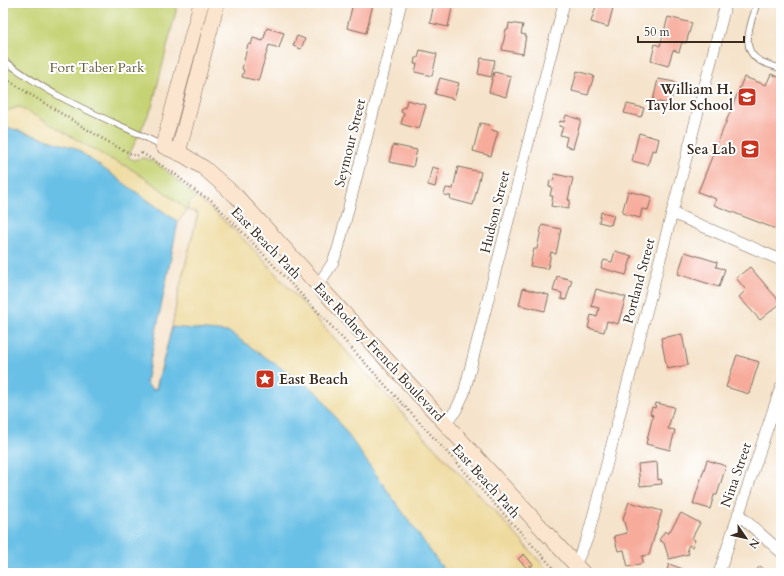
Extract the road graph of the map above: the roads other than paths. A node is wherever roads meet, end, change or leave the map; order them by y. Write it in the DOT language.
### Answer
graph roads {
  1 [pos="201,3"];
  2 [pos="217,3"];
  3 [pos="401,3"];
  4 [pos="564,3"];
  5 [pos="726,3"];
  6 [pos="757,3"];
  7 [pos="3,60"];
  8 [pos="781,69"];
  9 [pos="163,146"];
  10 [pos="178,153"];
  11 [pos="672,213"];
  12 [pos="781,260"];
  13 [pos="318,285"];
  14 [pos="781,388"];
  15 [pos="446,424"];
  16 [pos="738,514"];
  17 [pos="781,552"];
  18 [pos="579,569"];
  19 [pos="719,573"];
  1 -- 9 [label="main road"];
  2 -- 10 [label="main road"];
  3 -- 13 [label="street, Seymour Street"];
  4 -- 15 [label="street, Hudson Street"];
  5 -- 11 [label="street, Portland Street"];
  6 -- 8 [label="lane"];
  7 -- 9 [label="lane"];
  9 -- 10 [label="main road, East Rodney French Boulevard"];
  10 -- 13 [label="main road, East Rodney French Boulevard"];
  11 -- 12 [label="street"];
  11 -- 18 [label="street, Portland Street"];
  13 -- 15 [label="main road, East Rodney French Boulevard"];
  14 -- 16 [label="street, Nina Street"];
  15 -- 18 [label="main road, East Rodney French Boulevard"];
  16 -- 17 [label="street"];
  16 -- 19 [label="street, Nina Street"];
}
